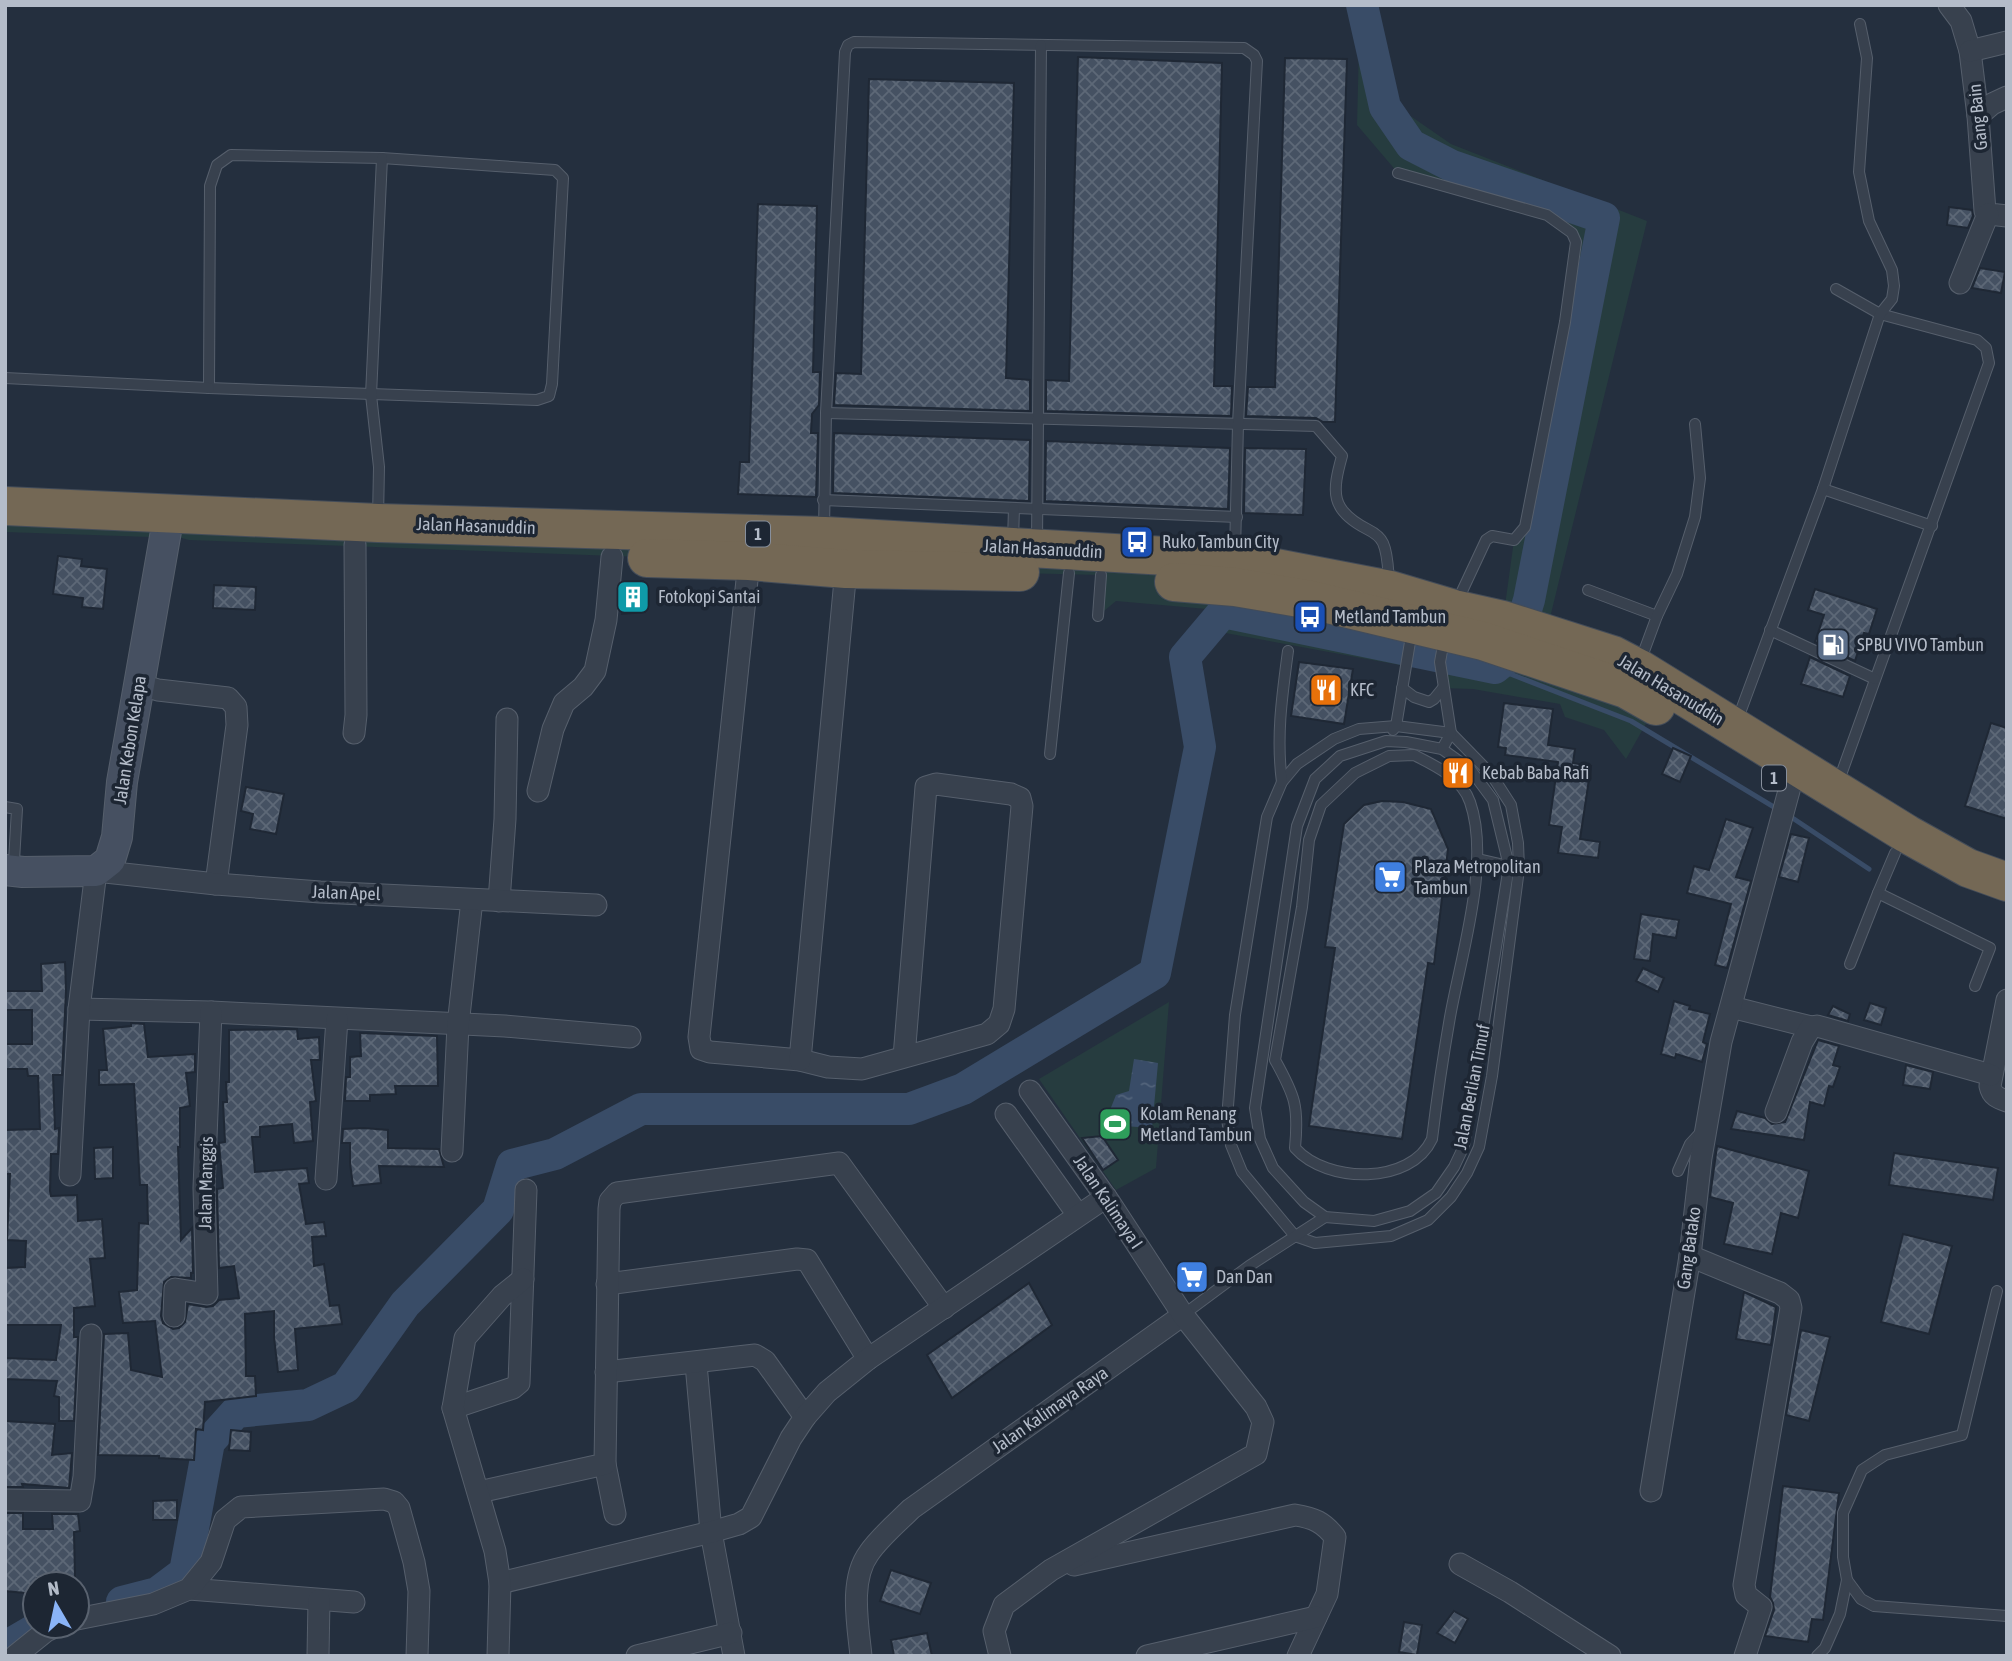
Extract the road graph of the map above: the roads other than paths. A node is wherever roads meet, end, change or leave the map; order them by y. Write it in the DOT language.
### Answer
graph roads {
  1 [pos="1949,5"];
  2 [pos="1860,24"];
  3 [pos="2007,42"];
  4 [pos="1041,45"];
  5 [pos="1970,51"];
  6 [pos="2007,97"];
  7 [pos="1979,116"];
  8 [pos="382,158"];
  9 [pos="1398,173"];
  10 [pos="1997,215"];
  11 [pos="1961,283"];
  12 [pos="1836,289"];
  13 [pos="1880,314"];
  14 [pos="5,378"];
  15 [pos="209,388"];
  16 [pos="371,395"];
  17 [pos="826,413"];
  18 [pos="1039,419"];
  19 [pos="1238,424"];
  20 [pos="1695,424"];
  21 [pos="1823,489"];
  22 [pos="5,506"];
  23 [pos="1014,508"];
  24 [pos="1038,509"];
  25 [pos="824,516"];
  26 [pos="1237,517"];
  27 [pos="1931,526"];
  28 [pos="167,527"];
  29 [pos="5,533"];
  30 [pos="366,534"];
  31 [pos="1025,548"];
  32 [pos="612,556"];
  33 [pos="1235,560"];
  34 [pos="748,561"];
  35 [pos="1085,574"];
  36 [pos="845,578"];
  37 [pos="1588,590"];
  38 [pos="1657,616"];
  39 [pos="1098,617"];
  40 [pos="1438,628"];
  41 [pos="1770,630"];
  42 [pos="1542,646"];
  43 [pos="1288,651"];
  44 [pos="1638,668"];
  45 [pos="1875,679"];
  46 [pos="138,684"];
  47 [pos="1402,688"];
  48 [pos="1444,688"];
  49 [pos="507,719"];
  50 [pos="1396,726"];
  51 [pos="1734,728"];
  52 [pos="354,733"];
  53 [pos="1451,733"];
  54 [pos="1386,741"];
  55 [pos="1442,749"];
  56 [pos="1050,754"];
  57 [pos="1282,782"];
  58 [pos="1790,788"];
  59 [pos="1836,789"];
  60 [pos="538,791"];
  61 [pos="5,807"];
  62 [pos="1895,853"];
  63 [pos="1478,859"];
  64 [pos="1514,868"];
  65 [pos="96,870"];
  66 [pos="14,871"];
  67 [pos="2007,882"];
  68 [pos="216,884"];
  69 [pos="1878,893"];
  70 [pos="472,900"];
  71 [pos="499,901"];
  72 [pos="596,905"];
  73 [pos="2007,906"];
  74 [pos="1850,964"];
  75 [pos="1975,986"];
  76 [pos="2007,1000"];
  77 [pos="1731,1007"];
  78 [pos="79,1009"];
  79 [pos="211,1012"];
  80 [pos="337,1019"];
  81 [pos="458,1025"];
  82 [pos="1811,1027"];
  83 [pos="630,1037"];
  84 [pos="904,1058"];
  85 [pos="800,1060"];
  86 [pos="1991,1075"];
  87 [pos="1030,1091"];
  88 [pos="2007,1101"];
  89 [pos="1776,1112"];
  90 [pos="1006,1114"];
  91 [pos="1707,1127"];
  92 [pos="452,1151"];
  93 [pos="1678,1171"];
  94 [pos="70,1175"];
  95 [pos="326,1179"];
  96 [pos="526,1190"];
  97 [pos="1105,1197"];
  98 [pos="1078,1215"];
  99 [pos="1325,1216"];
  100 [pos="1295,1236"];
  101 [pos="1690,1256"];
  102 [pos="523,1279"];
  103 [pos="607,1284"];
  104 [pos="1997,1291"];
  105 [pos="944,1308"];
  106 [pos="1183,1315"];
  107 [pos="174,1316"];
  108 [pos="92,1335"];
  109 [pos="868,1359"];
  110 [pos="696,1364"];
  111 [pos="606,1372"];
  112 [pos="453,1408"];
  113 [pos="805,1417"];
  114 [pos="605,1464"];
  115 [pos="1651,1491"];
  116 [pos="479,1492"];
  117 [pos="5,1500"];
  118 [pos="615,1514"];
  119 [pos="711,1532"];
  120 [pos="1460,1564"];
  121 [pos="1051,1570"];
  122 [pos="1847,1580"];
  123 [pos="500,1583"];
  124 [pos="189,1589"];
  125 [pos="319,1600"];
  126 [pos="354,1602"];
  127 [pos="91,1616"];
  128 [pos="2007,1616"];
  129 [pos="1316,1618"];
  130 [pos="732,1633"];
  131 [pos="37,1640"];
  132 [pos="24,1653"];
  133 [pos="318,1656"];
  134 [pos="417,1656"];
  135 [pos="498,1656"];
  136 [pos="637,1656"];
  137 [pos="734,1656"];
  138 [pos="861,1656"];
  139 [pos="1000,1656"];
  140 [pos="1147,1656"];
  141 [pos="1298,1656"];
  142 [pos="1610,1656"];
  143 [pos="1745,1656"];
  144 [pos="1817,1656"];
  1 -- 5 [label="street, Gang Bain"];
  2 -- 13 [label="lane"];
  3 -- 5 [label="street"];
  4 -- 17 [label="lane"];
  4 -- 18 [label="lane"];
  4 -- 19 [label="lane"];
  5 -- 7 [label="street, Gang Bain"];
  6 -- 7 [label="street"];
  7 -- 10 [label="street, Gang Bain"];
  8 -- 15 [label="lane"];
  8 -- 16 [label="lane"];
  8 -- 16 [label="lane"];
  9 -- 40 [label="lane"];
  10 -- 11 [label="street"];
  12 -- 13 [label="lane"];
  13 -- 21 [label="lane"];
  13 -- 27 [label="lane"];
  14 -- 15 [label="lane"];
  15 -- 16 [label="lane"];
  16 -- 30 [label="lane"];
  17 -- 18 [label="lane"];
  17 -- 25 [label="lane"];
  18 -- 19 [label="lane"];
  18 -- 24 [label="lane"];
  19 -- 26 [label="lane"];
  19 -- 40 [label="lane"];
  20 -- 38 [label="lane"];
  21 -- 27 [label="lane"];
  21 -- 41 [label="lane"];
  22 -- 28 [label="highway, Jalan Hasanuddin / 1"];
  23 -- 24 [label="lane"];
  23 -- 25 [label="lane"];
  23 -- 31 [label="lane"];
  24 -- 26 [label="lane"];
  24 -- 31 [label="lane"];
  25 -- 30 [label="highway, Jalan Hasanuddin / 1"];
  25 -- 31 [label="highway, Jalan Hasanuddin / 1"];
  26 -- 33 [label="lane"];
  27 -- 45 [label="lane"];
  28 -- 29 [label="highway, Jalan Hasanuddin / 1"];
  28 -- 30 [label="highway, Jalan Hasanuddin / 1"];
  28 -- 46 [label="street, Jalan Kebon Kelapa"];
  30 -- 32 [label="highway, Jalan Hasanuddin / 1"];
  30 -- 52 [label="street"];
  31 -- 33 [label="highway, Jalan Hasanuddin / 1"];
  32 -- 34 [label="highway, Jalan Hasanuddin / 1"];
  32 -- 60 [label="street"];
  33 -- 40 [label="highway, Jalan Hasanuddin / 1"];
  34 -- 36 [label="highway, Jalan Hasanuddin / 1"];
  34 -- 85 [label="street"];
  35 -- 36 [label="highway, Jalan Hasanuddin / 1"];
  35 -- 39 [label="lane"];
  35 -- 40 [label="highway, Jalan Hasanuddin / 1"];
  35 -- 56 [label="lane"];
  36 -- 85 [label="street"];
  37 -- 38 [label="lane"];
  38 -- 44 [label="lane"];
  40 -- 42 [label="highway, Jalan Hasanuddin / 1"];
  40 -- 47 [label="lane"];
  40 -- 48 [label="lane"];
  41 -- 45 [label="lane"];
  41 -- 51 [label="lane"];
  42 -- 44 [label="highway, Jalan Hasanuddin / 1"];
  42 -- 58 [label="highway, Jalan Hasanuddin / 1"];
  43 -- 57 [label="lane"];
  44 -- 51 [label="highway, Jalan Hasanuddin / 1"];
  45 -- 59 [label="lane"];
  46 -- 65 [label="street, Jalan Kebon Kelapa"];
  46 -- 68 [label="street"];
  47 -- 48 [label="lane"];
  47 -- 50 [label="lane"];
  48 -- 53 [label="lane"];
  49 -- 71 [label="street"];
  50 -- 53 [label="lane"];
  50 -- 54 [label="lane"];
  50 -- 57 [label="lane"];
  51 -- 59 [label="highway, Jalan Hasanuddin / 1"];
  53 -- 55 [label="lane"];
  53 -- 64 [label="lane"];
  54 -- 55 [label="lane, Jalan Berlian Timuf"];
  54 -- 99 [label="lane, Jalan Berlian Timuf"];
  55 -- 64 [label="lane, Jalan Berlian Timuf"];
  57 -- 100 [label="lane"];
  58 -- 62 [label="highway, Jalan Hasanuddin / 1"];
  58 -- 77 [label="street, Gang Batako"];
  59 -- 67 [label="highway, Jalan Hasanuddin / 1"];
  61 -- 66 [label="lane"];
  62 -- 69 [label="lane"];
  62 -- 73 [label="highway, Jalan Hasanuddin / 1"];
  63 -- 63 [label="lane"];
  63 -- 64 [label="lane"];
  64 -- 99 [label="lane, Jalan Berlian Timuf"];
  64 -- 100 [label="lane"];
  65 -- 66 [label="street"];
  65 -- 68 [label="street, Jalan Apel"];
  65 -- 78 [label="street"];
  68 -- 70 [label="street, Jalan Apel"];
  69 -- 74 [label="lane"];
  69 -- 75 [label="lane"];
  70 -- 71 [label="street, Jalan Apel"];
  70 -- 81 [label="street"];
  71 -- 72 [label="street, Jalan Apel"];
  76 -- 86 [label="street"];
  77 -- 82 [label="street"];
  77 -- 91 [label="street, Gang Batako"];
  78 -- 79 [label="street"];
  78 -- 94 [label="street"];
  79 -- 80 [label="street"];
  79 -- 107 [label="street, Jalan Manggis"];
  80 -- 81 [label="street"];
  80 -- 95 [label="street"];
  81 -- 83 [label="street"];
  81 -- 92 [label="street"];
  82 -- 86 [label="street"];
  82 -- 89 [label="street"];
  84 -- 84 [label="street"];
  84 -- 85 [label="street"];
  86 -- 88 [label="street"];
  87 -- 97 [label="street, Jalan Kalimaya I"];
  90 -- 98 [label="street"];
  91 -- 93 [label="lane"];
  91 -- 101 [label="street, Gang Batako"];
  96 -- 102 [label="street"];
  97 -- 98 [label="street"];
  97 -- 106 [label="street, Jalan Kalimaya I"];
  98 -- 105 [label="street"];
  99 -- 100 [label="lane, Jalan Kalimaya Raya"];
  100 -- 106 [label="lane, Jalan Kalimaya Raya"];
  101 -- 115 [label="street, Gang Batako"];
  101 -- 143 [label="street"];
  102 -- 112 [label="street"];
  102 -- 112 [label="street"];
  103 -- 105 [label="street"];
  103 -- 109 [label="street"];
  103 -- 111 [label="street"];
  104 -- 122 [label="lane"];
  105 -- 109 [label="street"];
  106 -- 121 [label="street, Jalan Kalimaya I"];
  106 -- 138 [label="street, Jalan Kalimaya Raya"];
  108 -- 117 [label="street"];
  109 -- 113 [label="street"];
  110 -- 111 [label="street"];
  110 -- 113 [label="street"];
  110 -- 119 [label="street"];
  111 -- 114 [label="street"];
  112 -- 116 [label="street"];
  113 -- 119 [label="street"];
  114 -- 116 [label="street"];
  114 -- 118 [label="street"];
  116 -- 123 [label="street"];
  119 -- 123 [label="street"];
  119 -- 130 [label="street"];
  120 -- 142 [label="street"];
  121 -- 129 [label="street"];
  121 -- 139 [label="street, Jalan Kalimaya I"];
  122 -- 128 [label="lane"];
  122 -- 144 [label="lane"];
  123 -- 135 [label="street"];
  124 -- 125 [label="street"];
  124 -- 127 [label="street"];
  124 -- 134 [label="street"];
  125 -- 126 [label="street"];
  125 -- 133 [label="street"];
  129 -- 140 [label="street"];
  129 -- 141 [label="street"];
  130 -- 136 [label="street"];
  130 -- 137 [label="street"];
  131 -- 132 [label="street"];
}
